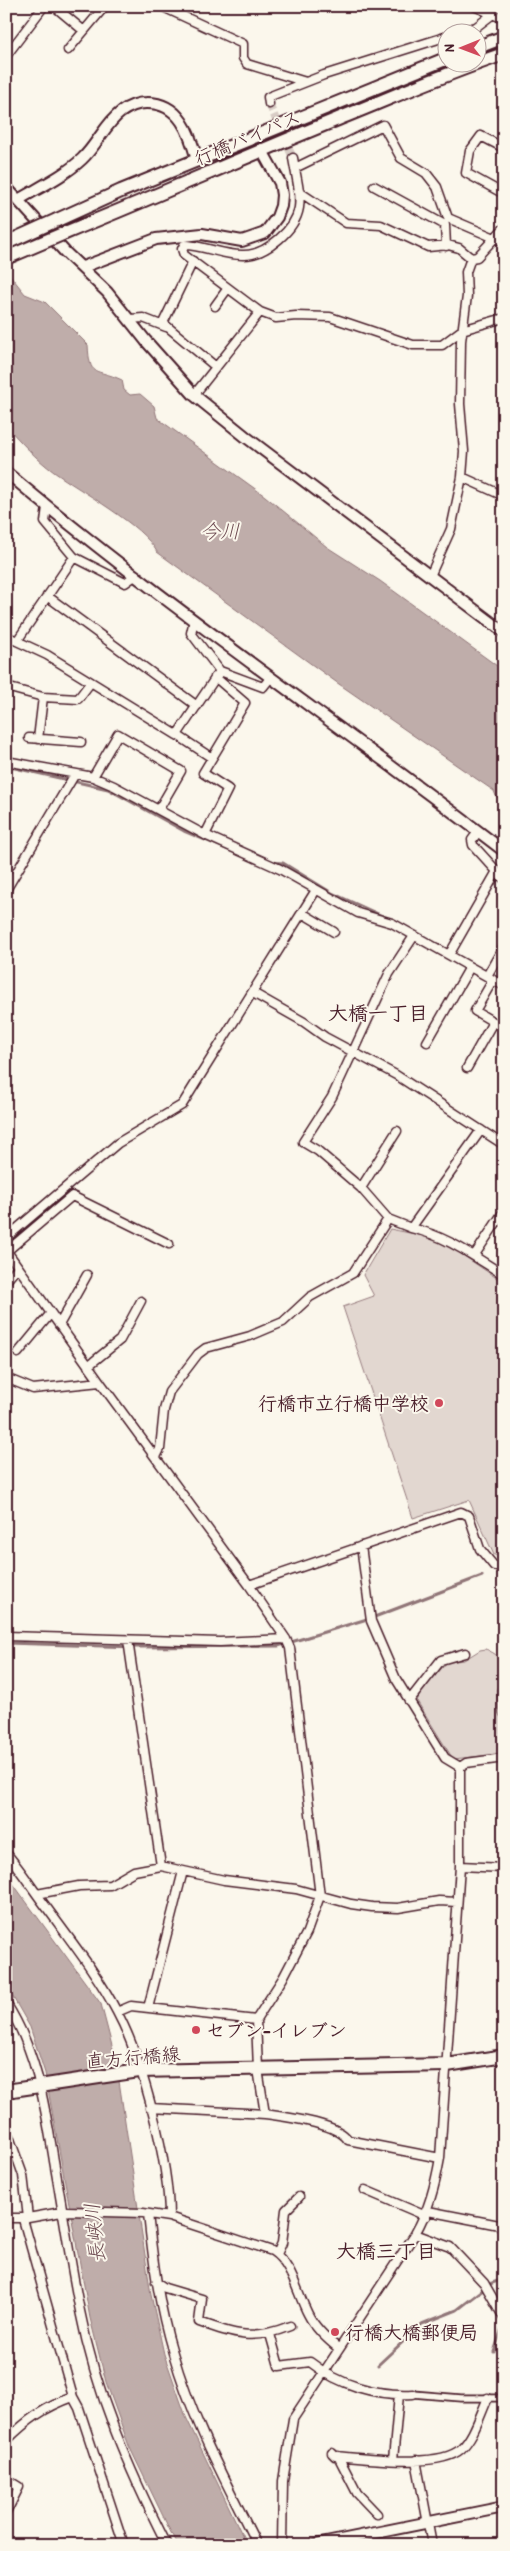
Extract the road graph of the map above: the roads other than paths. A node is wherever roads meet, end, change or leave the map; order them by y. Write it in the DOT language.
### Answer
graph roads {
  1 [pos="44,6"];
  2 [pos="54,6"];
  3 [pos="105,6"];
  4 [pos="161,6"];
  5 [pos="474,6"];
  6 [pos="493,14"];
  7 [pos="504,18"];
  8 [pos="483,22"];
  9 [pos="84,31"];
  10 [pos="504,37"];
  11 [pos="438,39"];
  12 [pos="488,43"];
  13 [pos="68,50"];
  14 [pos="504,54"];
  15 [pos="6,56"];
  16 [pos="438,62"];
  17 [pos="306,82"];
  18 [pos="269,104"];
  19 [pos="504,148"];
  20 [pos="261,149"];
  21 [pos="293,158"];
  22 [pos="197,160"];
  23 [pos="295,168"];
  24 [pos="374,186"];
  25 [pos="6,187"];
  26 [pos="298,191"];
  27 [pos="504,194"];
  28 [pos="18,200"];
  29 [pos="447,222"];
  30 [pos="504,228"];
  31 [pos="494,237"];
  32 [pos="504,242"];
  33 [pos="6,243"];
  34 [pos="446,246"];
  35 [pos="6,258"];
  36 [pos="471,258"];
  37 [pos="193,261"];
  38 [pos="83,268"];
  39 [pos="228,288"];
  40 [pos="215,306"];
  41 [pos="260,312"];
  42 [pos="504,318"];
  43 [pos="130,319"];
  44 [pos="172,330"];
  45 [pos="462,330"];
  46 [pos="216,367"];
  47 [pos="194,395"];
  48 [pos="6,472"];
  49 [pos="462,477"];
  50 [pos="504,496"];
  51 [pos="47,507"];
  52 [pos="74,557"];
  53 [pos="136,575"];
  54 [pos="430,576"];
  55 [pos="47,596"];
  56 [pos="194,620"];
  57 [pos="504,632"];
  58 [pos="6,636"];
  59 [pos="17,641"];
  60 [pos="218,674"];
  61 [pos="271,677"];
  62 [pos="91,682"];
  63 [pos="6,686"];
  64 [pos="43,697"];
  65 [pos="197,706"];
  66 [pos="177,735"];
  67 [pos="30,738"];
  68 [pos="38,739"];
  69 [pos="81,742"];
  70 [pos="212,758"];
  71 [pos="6,761"];
  72 [pos="75,774"];
  73 [pos="93,778"];
  74 [pos="159,809"];
  75 [pos="478,832"];
  76 [pos="205,835"];
  77 [pos="504,851"];
  78 [pos="496,873"];
  79 [pos="504,879"];
  80 [pos="6,890"];
  81 [pos="316,890"];
  82 [pos="302,913"];
  83 [pos="334,932"];
  84 [pos="414,936"];
  85 [pos="504,946"];
  86 [pos="449,955"];
  87 [pos="470,967"];
  88 [pos="490,978"];
  89 [pos="504,986"];
  90 [pos="253,993"];
  91 [pos="493,1022"];
  92 [pos="504,1028"];
  93 [pos="427,1042"];
  94 [pos="352,1053"];
  95 [pos="468,1068"];
  96 [pos="481,1130"];
  97 [pos="397,1131"];
  98 [pos="504,1145"];
  99 [pos="361,1188"];
  100 [pos="502,1216"];
  101 [pos="388,1219"];
  102 [pos="411,1228"];
  103 [pos="6,1238"];
  104 [pos="168,1244"];
  105 [pos="7,1251"];
  106 [pos="474,1256"];
  107 [pos="18,1267"];
  108 [pos="87,1274"];
  109 [pos="504,1276"];
  110 [pos="6,1281"];
  111 [pos="141,1301"];
  112 [pos="51,1313"];
  113 [pos="60,1325"];
  114 [pos="18,1353"];
  115 [pos="88,1366"];
  116 [pos="6,1378"];
  117 [pos="100,1382"];
  118 [pos="156,1457"];
  119 [pos="361,1546"];
  120 [pos="504,1566"];
  121 [pos="250,1585"];
  122 [pos="6,1636"];
  123 [pos="286,1639"];
  124 [pos="128,1640"];
  125 [pos="465,1653"];
  126 [pos="502,1690"];
  127 [pos="409,1701"];
  128 [pos="504,1714"];
  129 [pos="504,1758"];
  130 [pos="460,1768"];
  131 [pos="6,1853"];
  132 [pos="161,1866"];
  133 [pos="460,1866"];
  134 [pos="504,1868"];
  135 [pos="183,1871"];
  136 [pos="36,1894"];
  137 [pos="320,1896"];
  138 [pos="457,1902"];
  139 [pos="6,2003"];
  140 [pos="148,2008"];
  141 [pos="117,2012"];
  142 [pos="256,2020"];
  143 [pos="504,2056"];
  144 [pos="447,2065"];
  145 [pos="258,2069"];
  146 [pos="134,2072"];
  147 [pos="44,2086"];
  148 [pos="6,2091"];
  149 [pos="150,2108"];
  150 [pos="265,2114"];
  151 [pos="6,2128"];
  152 [pos="440,2158"];
  153 [pos="364,2190"];
  154 [pos="299,2197"];
  155 [pos="65,2212"];
  156 [pos="145,2213"];
  157 [pos="427,2213"];
  158 [pos="169,2217"];
  159 [pos="6,2218"];
  160 [pos="26,2218"];
  161 [pos="504,2226"];
  162 [pos="415,2234"];
  163 [pos="277,2254"];
  164 [pos="156,2282"];
  165 [pos="504,2318"];
  166 [pos="290,2326"];
  167 [pos="270,2334"];
  168 [pos="338,2348"];
  169 [pos="323,2372"];
  170 [pos="413,2394"];
  171 [pos="399,2395"];
  172 [pos="73,2397"];
  173 [pos="488,2398"];
  174 [pos="504,2398"];
  175 [pos="6,2441"];
  176 [pos="393,2460"];
  177 [pos="416,2460"];
  178 [pos="6,2479"];
  179 [pos="504,2507"];
  180 [pos="6,2513"];
  181 [pos="377,2514"];
  182 [pos="428,2522"];
  183 [pos="124,2545"];
  184 [pos="167,2545"];
  185 [pos="257,2545"];
  186 [pos="282,2545"];
  187 [pos="316,2545"];
  188 [pos="432,2545"];
  1 -- 15 [label="street"];
  2 -- 9 [label="street"];
  3 -- 9 [label="street"];
  4 -- 17 [label="street"];
  5 -- 6 [label="street"];
  6 -- 7 [label="street"];
  6 -- 8 [label="street"];
  9 -- 13 [label="street"];
  10 -- 12 [label="main road"];
  11 -- 17 [label="street"];
  14 -- 20 [label="main road, 行橋バイパス"];
  16 -- 22 [label="main road, 行橋バイパス"];
  17 -- 18 [label="street"];
  19 -- 27 [label="street"];
  20 -- 35 [label="main road, 行橋バイパス, bridge"];
  20 -- 38 [label="street"];
  21 -- 23 [label="street"];
  22 -- 28 [label="street"];
  22 -- 33 [label="main road, 行橋バイパス, bridge"];
  23 -- 26 [label="street"];
  23 -- 29 [label="street"];
  24 -- 29 [label="street"];
  25 -- 28 [label="street"];
  26 -- 34 [label="street"];
  26 -- 37 [label="street"];
  28 -- 38 [label="street"];
  29 -- 31 [label="street"];
  29 -- 34 [label="street"];
  30 -- 31 [label="street"];
  31 -- 32 [label="street"];
  31 -- 36 [label="street"];
  34 -- 36 [label="street"];
  36 -- 45 [label="street"];
  37 -- 39 [label="street"];
  37 -- 44 [label="street"];
  38 -- 43 [label="street"];
  39 -- 40 [label="street"];
  39 -- 41 [label="street"];
  41 -- 45 [label="street"];
  41 -- 46 [label="street"];
  42 -- 45 [label="street"];
  43 -- 44 [label="street"];
  43 -- 47 [label="street"];
  44 -- 46 [label="street"];
  45 -- 49 [label="street"];
  46 -- 47 [label="street"];
  47 -- 54 [label="street"];
  48 -- 51 [label="street"];
  49 -- 50 [label="street"];
  49 -- 54 [label="street"];
  51 -- 52 [label="street"];
  51 -- 53 [label="street"];
  52 -- 53 [label="street"];
  52 -- 55 [label="street"];
  53 -- 56 [label="street"];
  54 -- 57 [label="street"];
  55 -- 59 [label="street"];
  55 -- 65 [label="street"];
  56 -- 60 [label="street"];
  56 -- 61 [label="street"];
  58 -- 59 [label="street"];
  59 -- 62 [label="street"];
  60 -- 61 [label="street"];
  60 -- 65 [label="street"];
  60 -- 70 [label="street"];
  61 -- 75 [label="street"];
  62 -- 64 [label="street"];
  62 -- 66 [label="street"];
  63 -- 64 [label="street"];
  64 -- 68 [label="street"];
  65 -- 66 [label="street"];
  66 -- 70 [label="street"];
  67 -- 68 [label="street"];
  68 -- 69 [label="street"];
  70 -- 76 [label="street"];
  71 -- 72 [label="street"];
  72 -- 73 [label="street"];
  72 -- 80 [label="street"];
  73 -- 74 [label="street"];
  73 -- 74 [label="street"];
  74 -- 76 [label="street"];
  75 -- 77 [label="street"];
  75 -- 78 [label="street"];
  76 -- 81 [label="street"];
  78 -- 79 [label="street"];
  78 -- 86 [label="street"];
  81 -- 82 [label="street"];
  81 -- 84 [label="street"];
  82 -- 83 [label="street"];
  82 -- 90 [label="street"];
  84 -- 86 [label="street"];
  84 -- 94 [label="street"];
  85 -- 88 [label="street"];
  86 -- 87 [label="street"];
  87 -- 88 [label="street"];
  87 -- 93 [label="street"];
  88 -- 89 [label="street"];
  88 -- 91 [label="street"];
  90 -- 94 [label="street"];
  90 -- 103 [label="street"];
  91 -- 92 [label="street"];
  91 -- 95 [label="street"];
  94 -- 96 [label="street"];
  94 -- 99 [label="street"];
  96 -- 98 [label="street"];
  96 -- 102 [label="street"];
  97 -- 99 [label="street"];
  99 -- 101 [label="street"];
  100 -- 106 [label="street"];
  101 -- 102 [label="street"];
  101 -- 118 [label="street"];
  102 -- 106 [label="street"];
  104 -- 105 [label="street"];
  105 -- 107 [label="street"];
  106 -- 109 [label="street"];
  107 -- 110 [label="street"];
  107 -- 112 [label="street"];
  108 -- 113 [label="street"];
  111 -- 115 [label="street"];
  112 -- 113 [label="street"];
  112 -- 114 [label="street"];
  113 -- 115 [label="street"];
  115 -- 117 [label="street"];
  116 -- 117 [label="street"];
  117 -- 118 [label="street"];
  118 -- 121 [label="street"];
  119 -- 120 [label="street"];
  119 -- 121 [label="street"];
  119 -- 127 [label="street"];
  121 -- 123 [label="street"];
  122 -- 124 [label="street"];
  123 -- 124 [label="street"];
  123 -- 137 [label="street"];
  124 -- 132 [label="street"];
  125 -- 127 [label="street"];
  126 -- 128 [label="street"];
  127 -- 130 [label="street"];
  129 -- 130 [label="street"];
  130 -- 133 [label="street"];
  131 -- 136 [label="street"];
  132 -- 135 [label="street"];
  132 -- 136 [label="street"];
  133 -- 134 [label="street"];
  133 -- 138 [label="street"];
  135 -- 137 [label="street"];
  135 -- 140 [label="street"];
  136 -- 141 [label="street"];
  137 -- 138 [label="street"];
  137 -- 142 [label="street"];
  138 -- 144 [label="street"];
  139 -- 147 [label="street"];
  140 -- 141 [label="street"];
  140 -- 142 [label="street"];
  141 -- 146 [label="street"];
  142 -- 145 [label="street"];
  143 -- 144 [label="main road, 直方行橋線"];
  144 -- 145 [label="main road, 直方行橋線"];
  144 -- 152 [label="street"];
  145 -- 146 [label="main road, 直方行橋線"];
  145 -- 150 [label="street"];
  146 -- 147 [label="main road, 直方行橋線"];
  146 -- 149 [label="street"];
  147 -- 148 [label="main road, 直方行橋線"];
  147 -- 155 [label="street"];
  149 -- 150 [label="street"];
  149 -- 158 [label="street"];
  150 -- 152 [label="street"];
  151 -- 160 [label="street"];
  152 -- 157 [label="street"];
  153 -- 157 [label="street"];
  154 -- 163 [label="street"];
  155 -- 156 [label="street"];
  155 -- 160 [label="street"];
  155 -- 184 [label="street"];
  156 -- 158 [label="street"];
  156 -- 164 [label="street"];
  157 -- 161 [label="street"];
  157 -- 162 [label="street"];
  158 -- 163 [label="street"];
  159 -- 160 [label="street"];
  160 -- 172 [label="street"];
  162 -- 165 [label="street"];
  162 -- 168 [label="street"];
  163 -- 168 [label="street"];
  164 -- 167 [label="street"];
  164 -- 185 [label="street"];
  166 -- 167 [label="street"];
  167 -- 169 [label="street"];
  168 -- 169 [label="street"];
  169 -- 171 [label="street"];
  169 -- 186 [label="street"];
  170 -- 171 [label="street"];
  170 -- 173 [label="street"];
  171 -- 176 [label="street"];
  172 -- 175 [label="street"];
  172 -- 183 [label="street"];
  173 -- 174 [label="street"];
  173 -- 177 [label="street"];
  176 -- 177 [label="street"];
  176 -- 181 [label="street"];
  177 -- 182 [label="street"];
  178 -- 180 [label="street"];
  179 -- 182 [label="street"];
  182 -- 187 [label="street"];
  182 -- 188 [label="street"];
}
